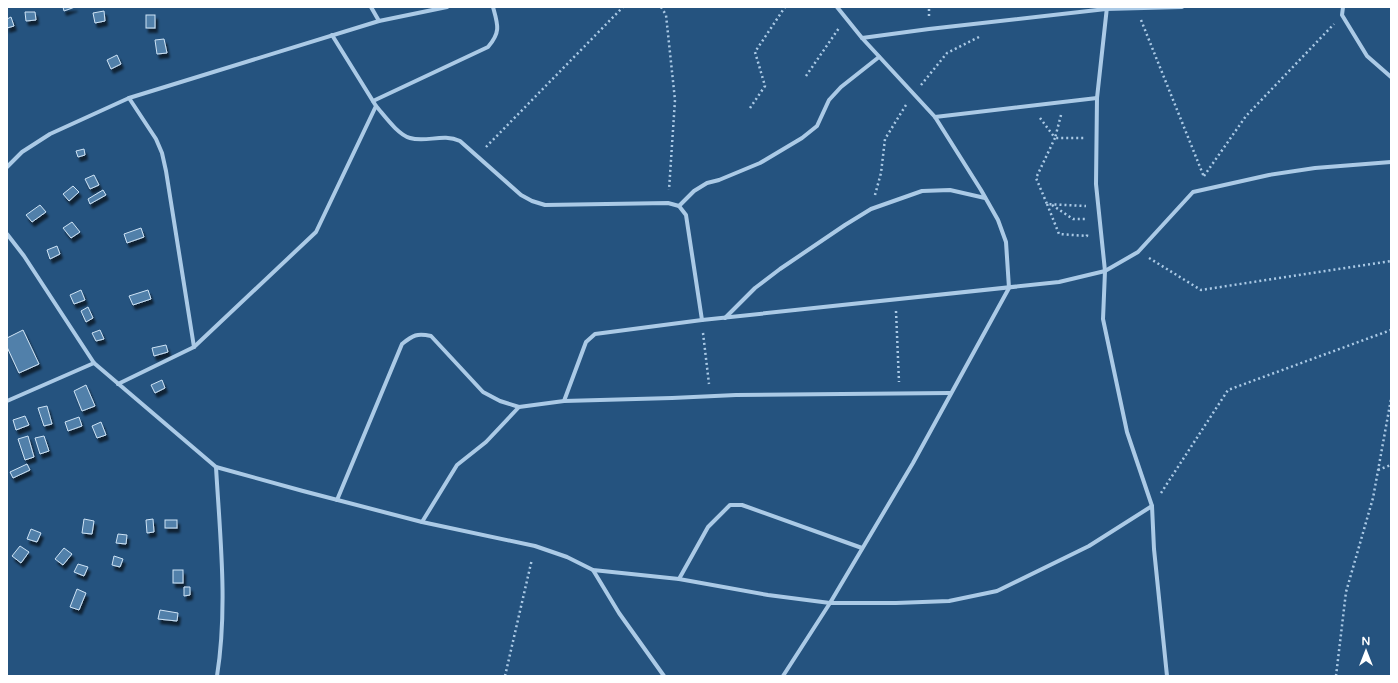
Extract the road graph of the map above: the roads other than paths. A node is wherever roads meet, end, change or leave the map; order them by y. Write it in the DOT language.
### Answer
graph roads {
  1 [pos="371,7"];
  2 [pos="447,7"];
  3 [pos="493,7"];
  4 [pos="837,7"];
  5 [pos="1182,7"];
  6 [pos="1343,7"];
  7 [pos="1106,8"];
  8 [pos="379,21"];
  9 [pos="332,35"];
  10 [pos="862,38"];
  11 [pos="879,57"];
  12 [pos="1391,77"];
  13 [pos="129,98"];
  14 [pos="1097,98"];
  15 [pos="375,103"];
  16 [pos="935,117"];
  17 [pos="1391,162"];
  18 [pos="7,167"];
  19 [pos="985,198"];
  20 [pos="679,206"];
  21 [pos="7,234"];
  22 [pos="1105,271"];
  23 [pos="1009,288"];
  24 [pos="725,318"];
  25 [pos="702,320"];
  26 [pos="194,347"];
  27 [pos="94,364"];
  28 [pos="118,384"];
  29 [pos="950,393"];
  30 [pos="7,401"];
  31 [pos="564,402"];
  32 [pos="519,407"];
  33 [pos="216,466"];
  34 [pos="337,500"];
  35 [pos="1152,506"];
  36 [pos="422,522"];
  37 [pos="862,548"];
  38 [pos="593,570"];
  39 [pos="679,579"];
  40 [pos="830,603"];
  41 [pos="217,676"];
  42 [pos="664,676"];
  43 [pos="783,676"];
  44 [pos="1167,676"];
  1 -- 8 [label="street"];
  2 -- 8 [label="street"];
  3 -- 15 [label="street"];
  4 -- 10 [label="street"];
  5 -- 7 [label="street"];
  6 -- 12 [label="street"];
  7 -- 10 [label="street"];
  7 -- 14 [label="street"];
  8 -- 9 [label="street"];
  9 -- 13 [label="street"];
  9 -- 15 [label="street"];
  10 -- 11 [label="street"];
  11 -- 16 [label="street"];
  11 -- 20 [label="street"];
  13 -- 18 [label="street"];
  13 -- 26 [label="street"];
  14 -- 16 [label="street"];
  14 -- 22 [label="street"];
  15 -- 20 [label="street"];
  15 -- 26 [label="street"];
  16 -- 19 [label="street"];
  17 -- 22 [label="street"];
  19 -- 23 [label="street"];
  19 -- 24 [label="street"];
  20 -- 25 [label="street"];
  21 -- 27 [label="street"];
  22 -- 23 [label="street"];
  22 -- 35 [label="street"];
  23 -- 24 [label="street"];
  23 -- 29 [label="street"];
  24 -- 25 [label="street"];
  25 -- 31 [label="street"];
  26 -- 28 [label="street"];
  27 -- 28 [label="street"];
  27 -- 30 [label="street"];
  28 -- 33 [label="street"];
  29 -- 31 [label="street"];
  29 -- 37 [label="street"];
  31 -- 32 [label="street"];
  32 -- 34 [label="street"];
  32 -- 36 [label="street"];
  33 -- 34 [label="street"];
  33 -- 41 [label="street"];
  34 -- 36 [label="street"];
  35 -- 40 [label="street"];
  35 -- 44 [label="street"];
  36 -- 38 [label="street"];
  37 -- 39 [label="street"];
  37 -- 40 [label="street"];
  38 -- 39 [label="street"];
  38 -- 42 [label="street"];
  39 -- 40 [label="street"];
  40 -- 43 [label="street"];
}
